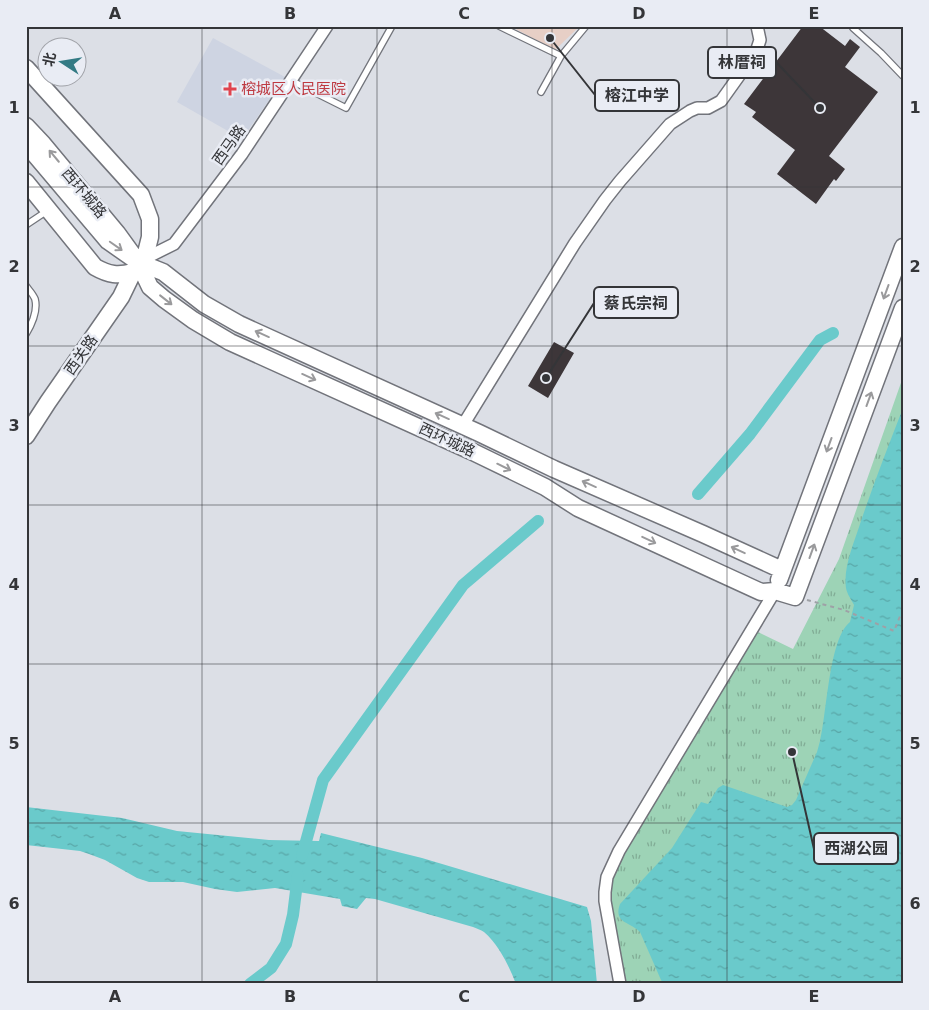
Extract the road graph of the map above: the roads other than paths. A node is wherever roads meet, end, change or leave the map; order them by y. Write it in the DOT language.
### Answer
graph roads {
  1 [pos="327,26"];
  2 [pos="392,26"];
  3 [pos="499,26"];
  4 [pos="586,26"];
  5 [pos="757,26"];
  6 [pos="853,28"];
  7 [pos="561,56"];
  8 [pos="26,68"];
  9 [pos="903,76"];
  10 [pos="290,80"];
  11 [pos="541,92"];
  12 [pos="26,126"];
  13 [pos="26,144"];
  14 [pos="26,182"];
  15 [pos="48,210"];
  16 [pos="26,225"];
  17 [pos="903,247"];
  18 [pos="136,267"];
  19 [pos="26,286"];
  20 [pos="903,308"];
  21 [pos="26,334"];
  22 [pos="462,425"];
  23 [pos="26,436"];
  24 [pos="782,570"];
  25 [pos="774,592"];
  26 [pos="620,984"];
  1 -- 10 [label="street, 西马路"];
  2 -- 10 [label="lane"];
  3 -- 7 [label="lane"];
  4 -- 7 [label="lane"];
  5 -- 22 [label="street"];
  6 -- 9 [label="lane"];
  7 -- 11 [label="lane"];
  8 -- 18 [label="main road, 西关路"];
  10 -- 18 [label="street, 西马路"];
  18 -- 12 [label="main road, 西环城路, one-way"];
  13 -- 18 [label="main road, 西环城路, one-way"];
  14 -- 15 [label="main road"];
  15 -- 16 [label="lane"];
  15 -- 18 [label="main road"];
  17 -- 24 [label="main road, one-way"];
  22 -- 18 [label="main road, 西环城路, one-way"];
  18 -- 23 [label="main road, 西关路"];
  18 -- 25 [label="main road, 西环城路, one-way"];
  19 -- 21 [label="lane"];
  25 -- 20 [label="main road, 西环城路, one-way"];
  24 -- 22 [label="main road, 西环城路, one-way"];
  24 -- 25 [label="main road"];
  25 -- 26 [label="street"];
}
